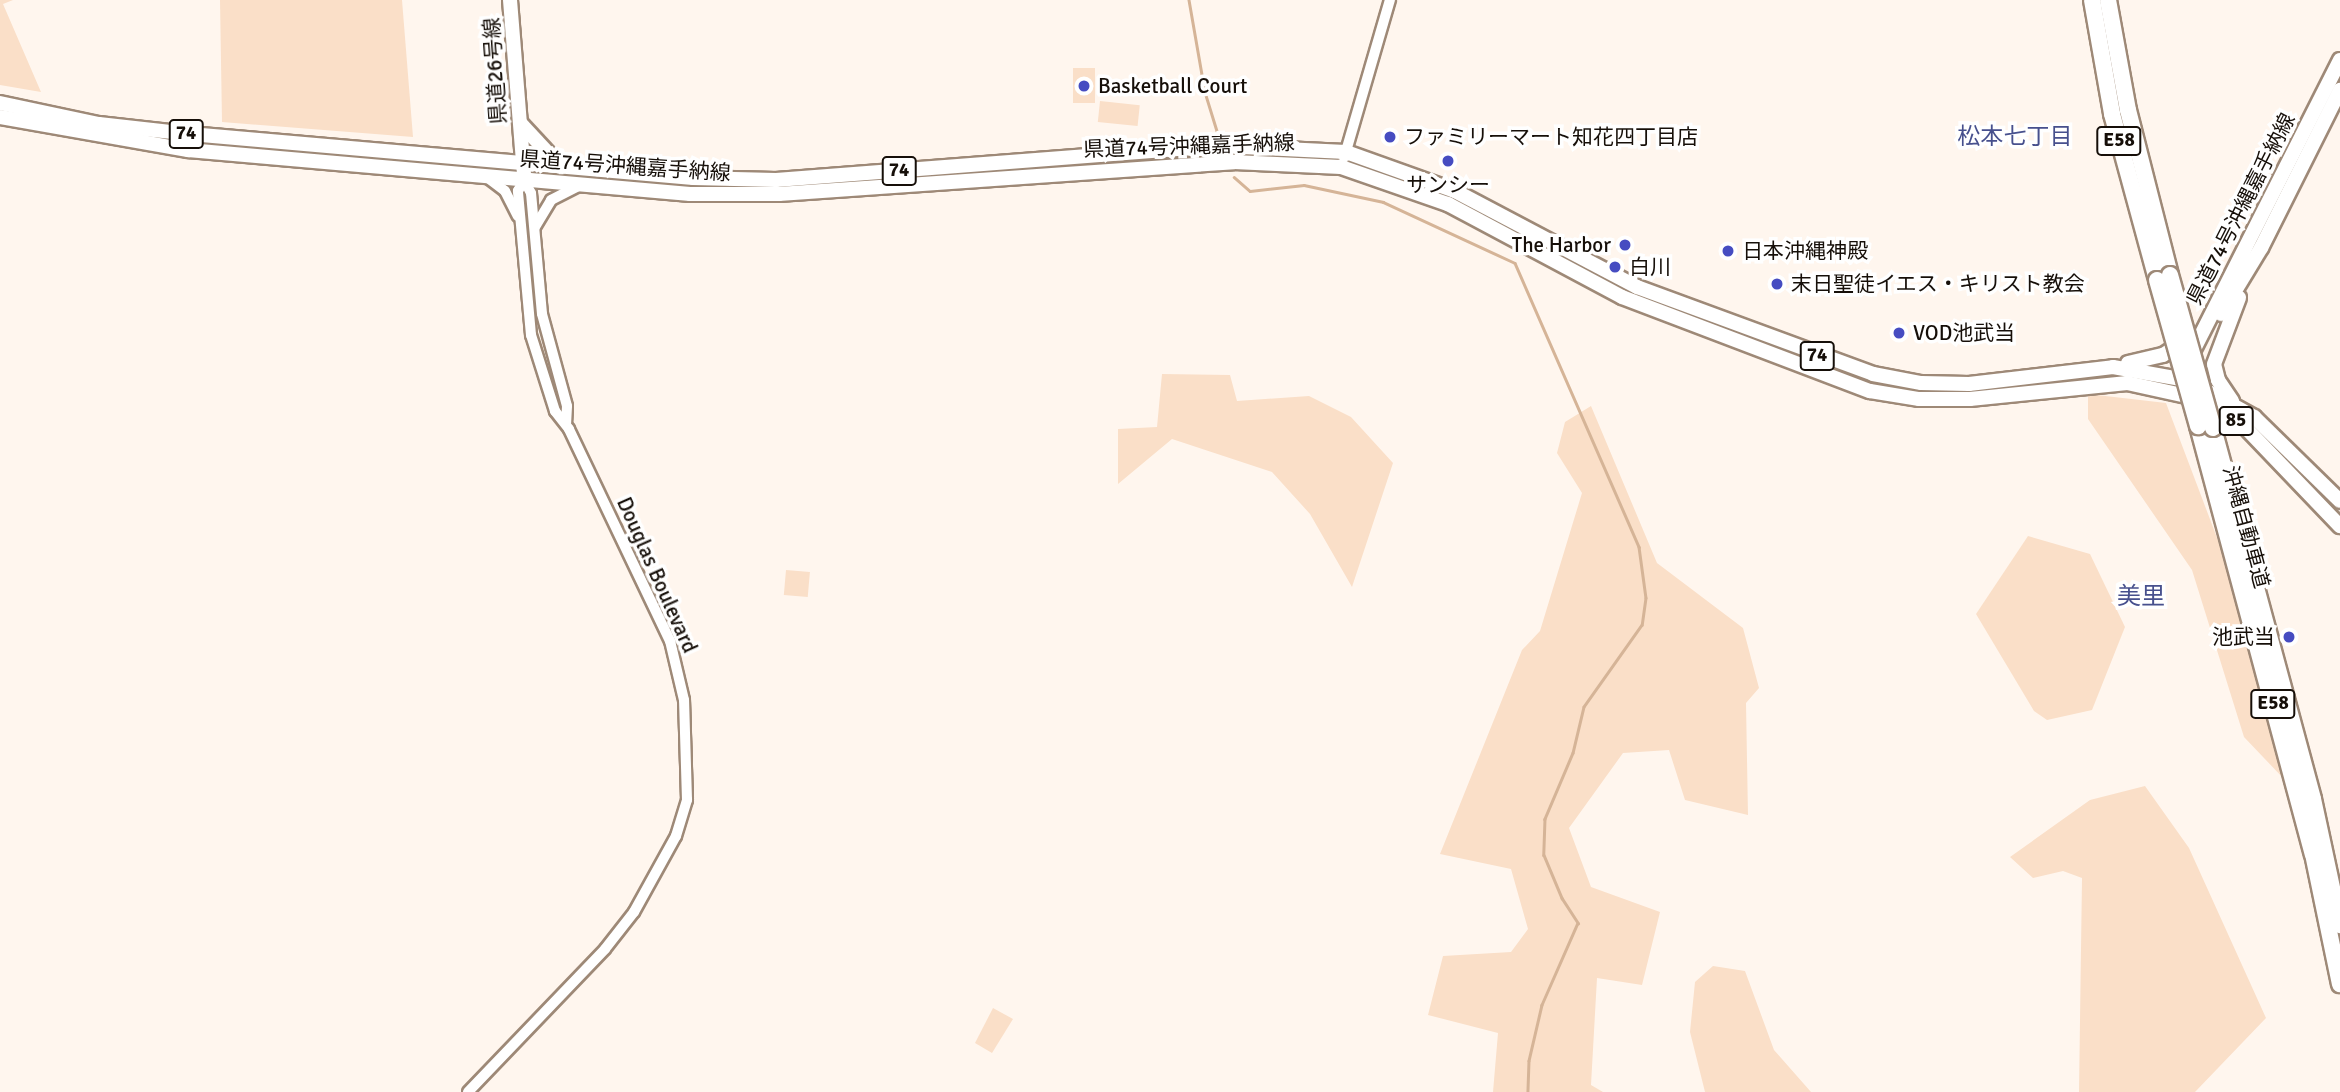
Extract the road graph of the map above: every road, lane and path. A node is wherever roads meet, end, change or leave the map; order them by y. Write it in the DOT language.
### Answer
graph roads {
  1 [pos="510,0"];
  2 [pos="1390,0"];
  3 [pos="2092,0"];
  4 [pos="2108,0"];
  5 [pos="2340,60"];
  6 [pos="2340,90"];
  7 [pos="0,103"];
  8 [pos="0,117"];
  9 [pos="520,123"];
  10 [pos="1346,152"];
  11 [pos="1341,167"];
  12 [pos="563,169"];
  13 [pos="524,173"];
  14 [pos="488,178"];
  15 [pos="582,183"];
  16 [pos="520,218"];
  17 [pos="534,228"];
  18 [pos="2261,248"];
  19 [pos="2163,277"];
  20 [pos="2216,304"];
  21 [pos="2113,367"];
  22 [pos="2184,378"];
  23 [pos="2178,393"];
  24 [pos="2233,402"];
  25 [pos="567,426"];
  26 [pos="2206,427"];
  27 [pos="2340,501"];
  28 [pos="2340,526"];
  29 [pos="2340,925"];
  30 [pos="2340,984"];
  31 [pos="468,1092"];
  1 -- 9 [label="main road, 県道26号線"];
  2 -- 10 [label="street"];
  3 -- 19 [label="highway, 沖縄自動車道 / E58"];
  4 -- 19 [label="highway, 沖縄自動車道 / E58"];
  5 -- 20 [label="main road, 県道74号沖縄嘉手納線"];
  6 -- 18 [label="main road, 県道74号沖縄嘉手納線"];
  7 -- 13 [label="main road, 74"];
  8 -- 14 [label="main road, 県道74号沖縄嘉手納線 / 74"];
  9 -- 12 [label="main road"];
  9 -- 13 [label="main road, 県道26号線"];
  10 -- 11 [label="street"];
  10 -- 12 [label="main road, 県道74号沖縄嘉手納線 / 74"];
  10 -- 21 [label="main road, 県道74号沖縄嘉手納線 / 74"];
  11 -- 15 [label="main road, 県道74号沖縄嘉手納線 / 74"];
  11 -- 23 [label="main road, 県道74号沖縄嘉手納線 / 74"];
  12 -- 13 [label="main road, 県道74号沖縄嘉手納線 / 74"];
  13 -- 14 [label="main road, 県道74号沖縄嘉手納線 / 74"];
  13 -- 15 [label="main road, 県道74号沖縄嘉手納線 / 74"];
  13 -- 16 [label="street, Douglas Boulevard"];
  13 -- 17 [label="street, Douglas Boulevard"];
  14 -- 16 [label="street, Douglas Boulevard"];
  15 -- 17 [label="street"];
  16 -- 25 [label="street, Douglas Boulevard"];
  17 -- 25 [label="street, Douglas Boulevard"];
  18 -- 22 [label="main road, 県道74号沖縄嘉手納線"];
  18 -- 24 [label="main road"];
  19 -- 26 [label="highway, 沖縄自動車道 / E58, bridge"];
  20 -- 21 [label="main road"];
  20 -- 22 [label="main road, 県道74号沖縄嘉手納線"];
  21 -- 22 [label="main road, 県道74号沖縄嘉手納線 / 74"];
  22 -- 23 [label="main road, 県道74号沖縄嘉手納線"];
  22 -- 24 [label="main road, 85"];
  23 -- 28 [label="main road, 85"];
  24 -- 27 [label="main road, 85"];
  25 -- 31 [label="street, Douglas Boulevard"];
  26 -- 29 [label="highway, 沖縄自動車道 / E58"];
  26 -- 30 [label="highway, 沖縄自動車道 / E58"];
}
